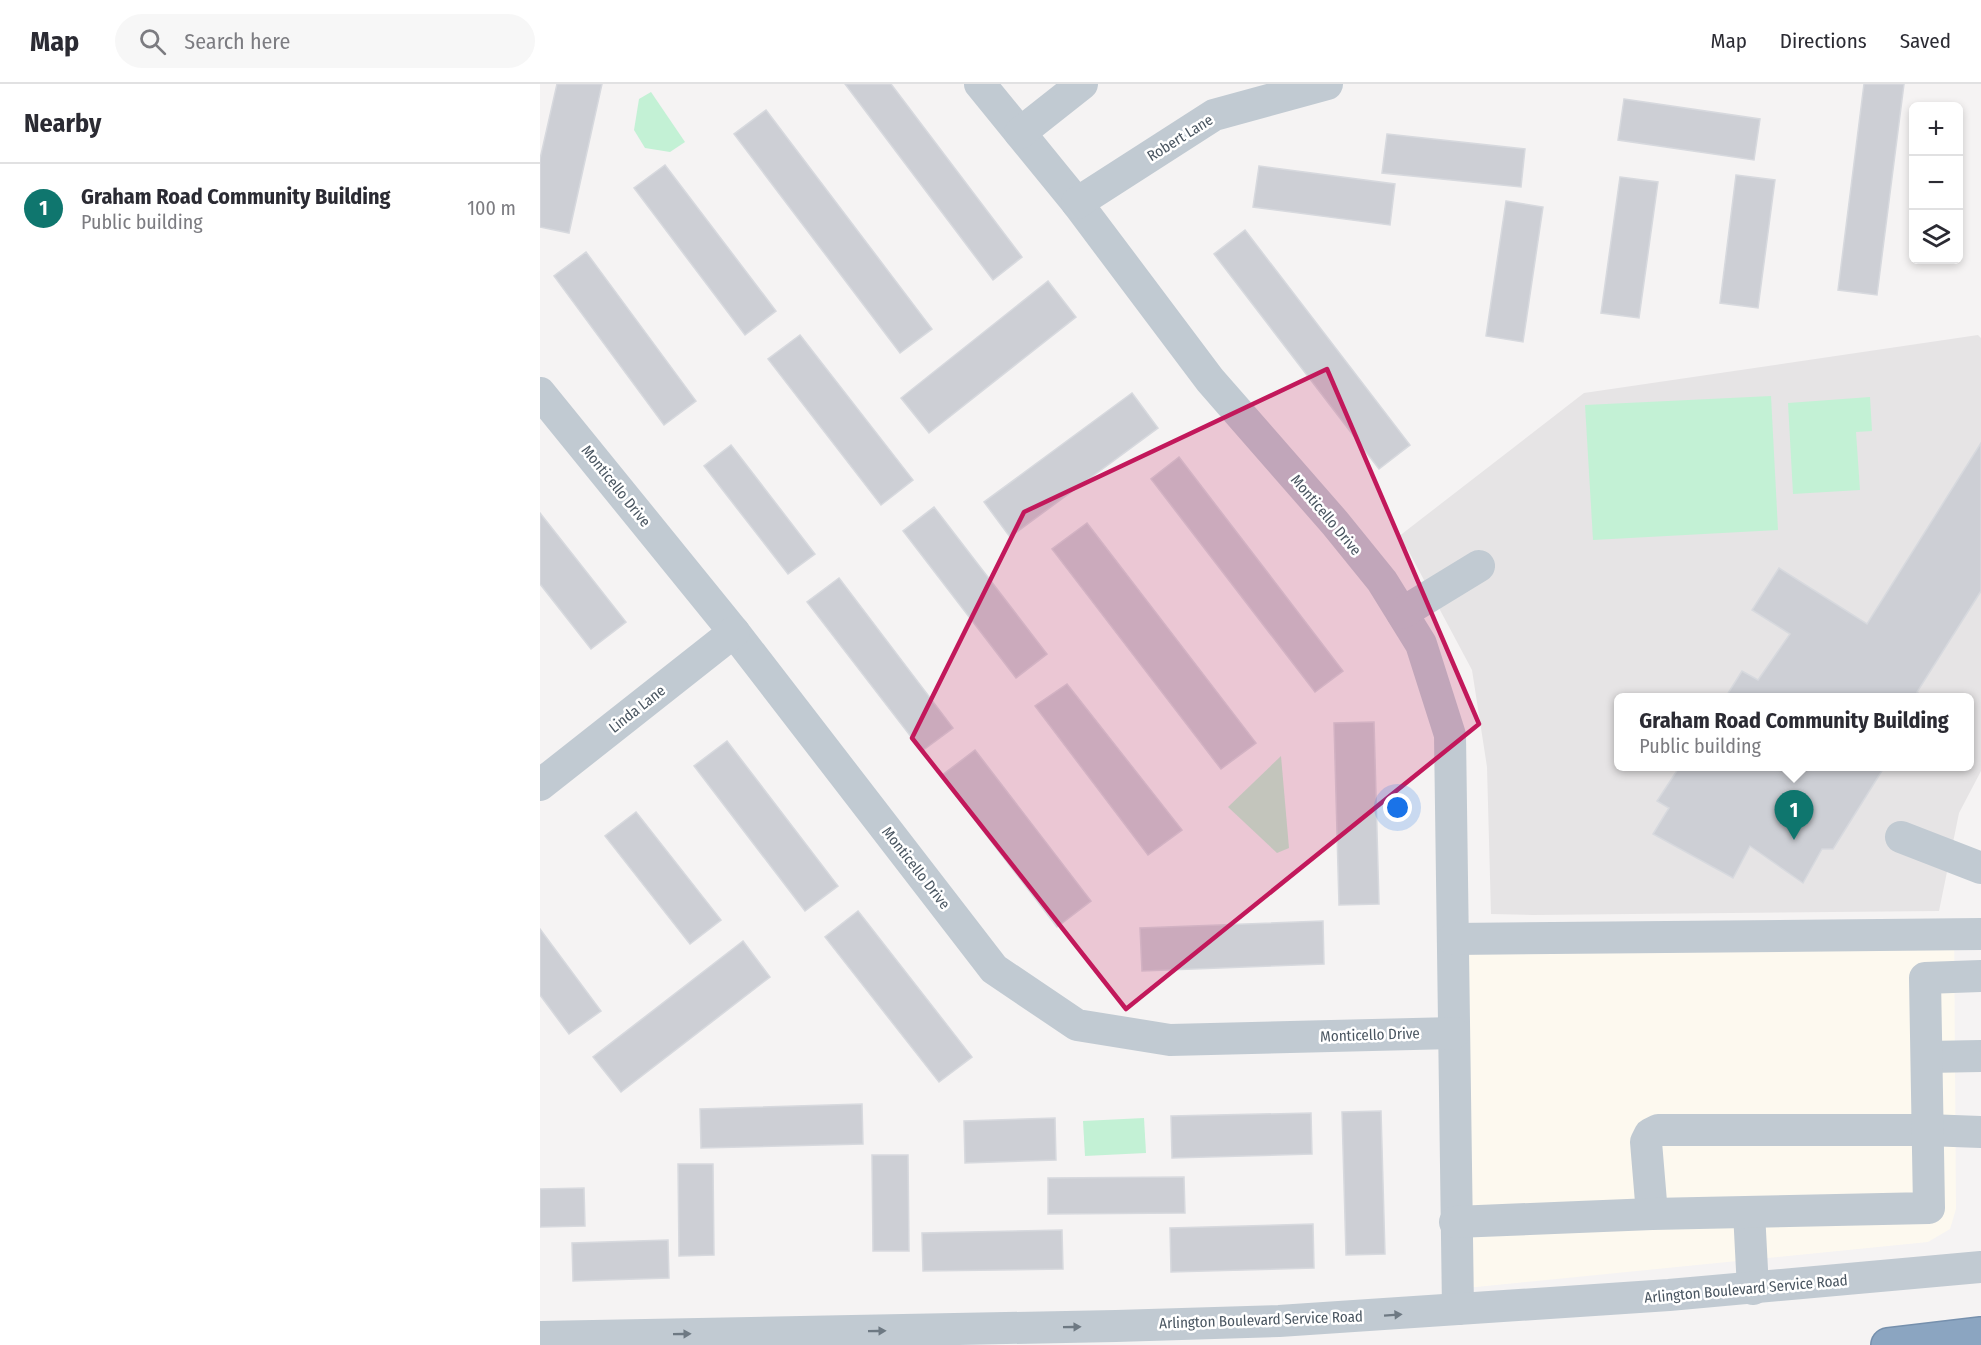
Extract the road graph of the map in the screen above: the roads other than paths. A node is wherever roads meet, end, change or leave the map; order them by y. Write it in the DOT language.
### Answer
graph roads {
  1 [pos="980,84"];
  2 [pos="1082,84"];
  3 [pos="1326,84"];
  4 [pos="1020,133"];
  5 [pos="1077,203"];
  6 [pos="540,393"];
  7 [pos="1479,567"];
  8 [pos="1402,613"];
  9 [pos="734,632"];
  10 [pos="540,785"];
  11 [pos="1901,837"];
  12 [pos="1981,868"];
  13 [pos="1981,934"];
  14 [pos="1453,939"];
  15 [pos="1981,976"];
  16 [pos="1454,1033"];
  17 [pos="1981,1056"];
  18 [pos="1927,1057"];
  19 [pos="1927,1130"];
  20 [pos="1981,1132"];
  21 [pos="1749,1212"];
  22 [pos="1652,1214"];
  23 [pos="1455,1222"];
  24 [pos="1981,1267"];
  25 [pos="1752,1288"];
  26 [pos="1458,1309"];
  27 [pos="1981,1334"];
  28 [pos="540,1337"];
  29 [pos="1888,1345"];
  1 -- 4 [label="street, Monticello Drive"];
  2 -- 4 [label="street"];
  3 -- 5 [label="street, Robert Lane"];
  4 -- 5 [label="street, Monticello Drive"];
  5 -- 8 [label="street, Monticello Drive"];
  6 -- 9 [label="street, Monticello Drive"];
  7 -- 8 [label="street"];
  8 -- 14 [label="street, Monticello Drive"];
  9 -- 10 [label="street, Linda Lane"];
  9 -- 16 [label="street, Monticello Drive"];
  11 -- 12 [label="street"];
  13 -- 14 [label="street"];
  14 -- 16 [label="street, Monticello Drive"];
  15 -- 18 [label="street"];
  16 -- 23 [label="street, Monticello Drive"];
  17 -- 18 [label="street"];
  18 -- 19 [label="street"];
  19 -- 20 [label="street"];
  19 -- 21 [label="street"];
  19 -- 22 [label="street"];
  21 -- 22 [label="street"];
  21 -- 25 [label="street"];
  22 -- 23 [label="street"];
  23 -- 26 [label="street, Monticello Drive"];
  24 -- 25 [label="street, Arlington Boulevard Service Road"];
  25 -- 26 [label="street, Arlington Boulevard Service Road"];
  28 -- 26 [label="street, Arlington Boulevard Service Road, one-way"];
  27 -- 29 [label="highway"];
}
